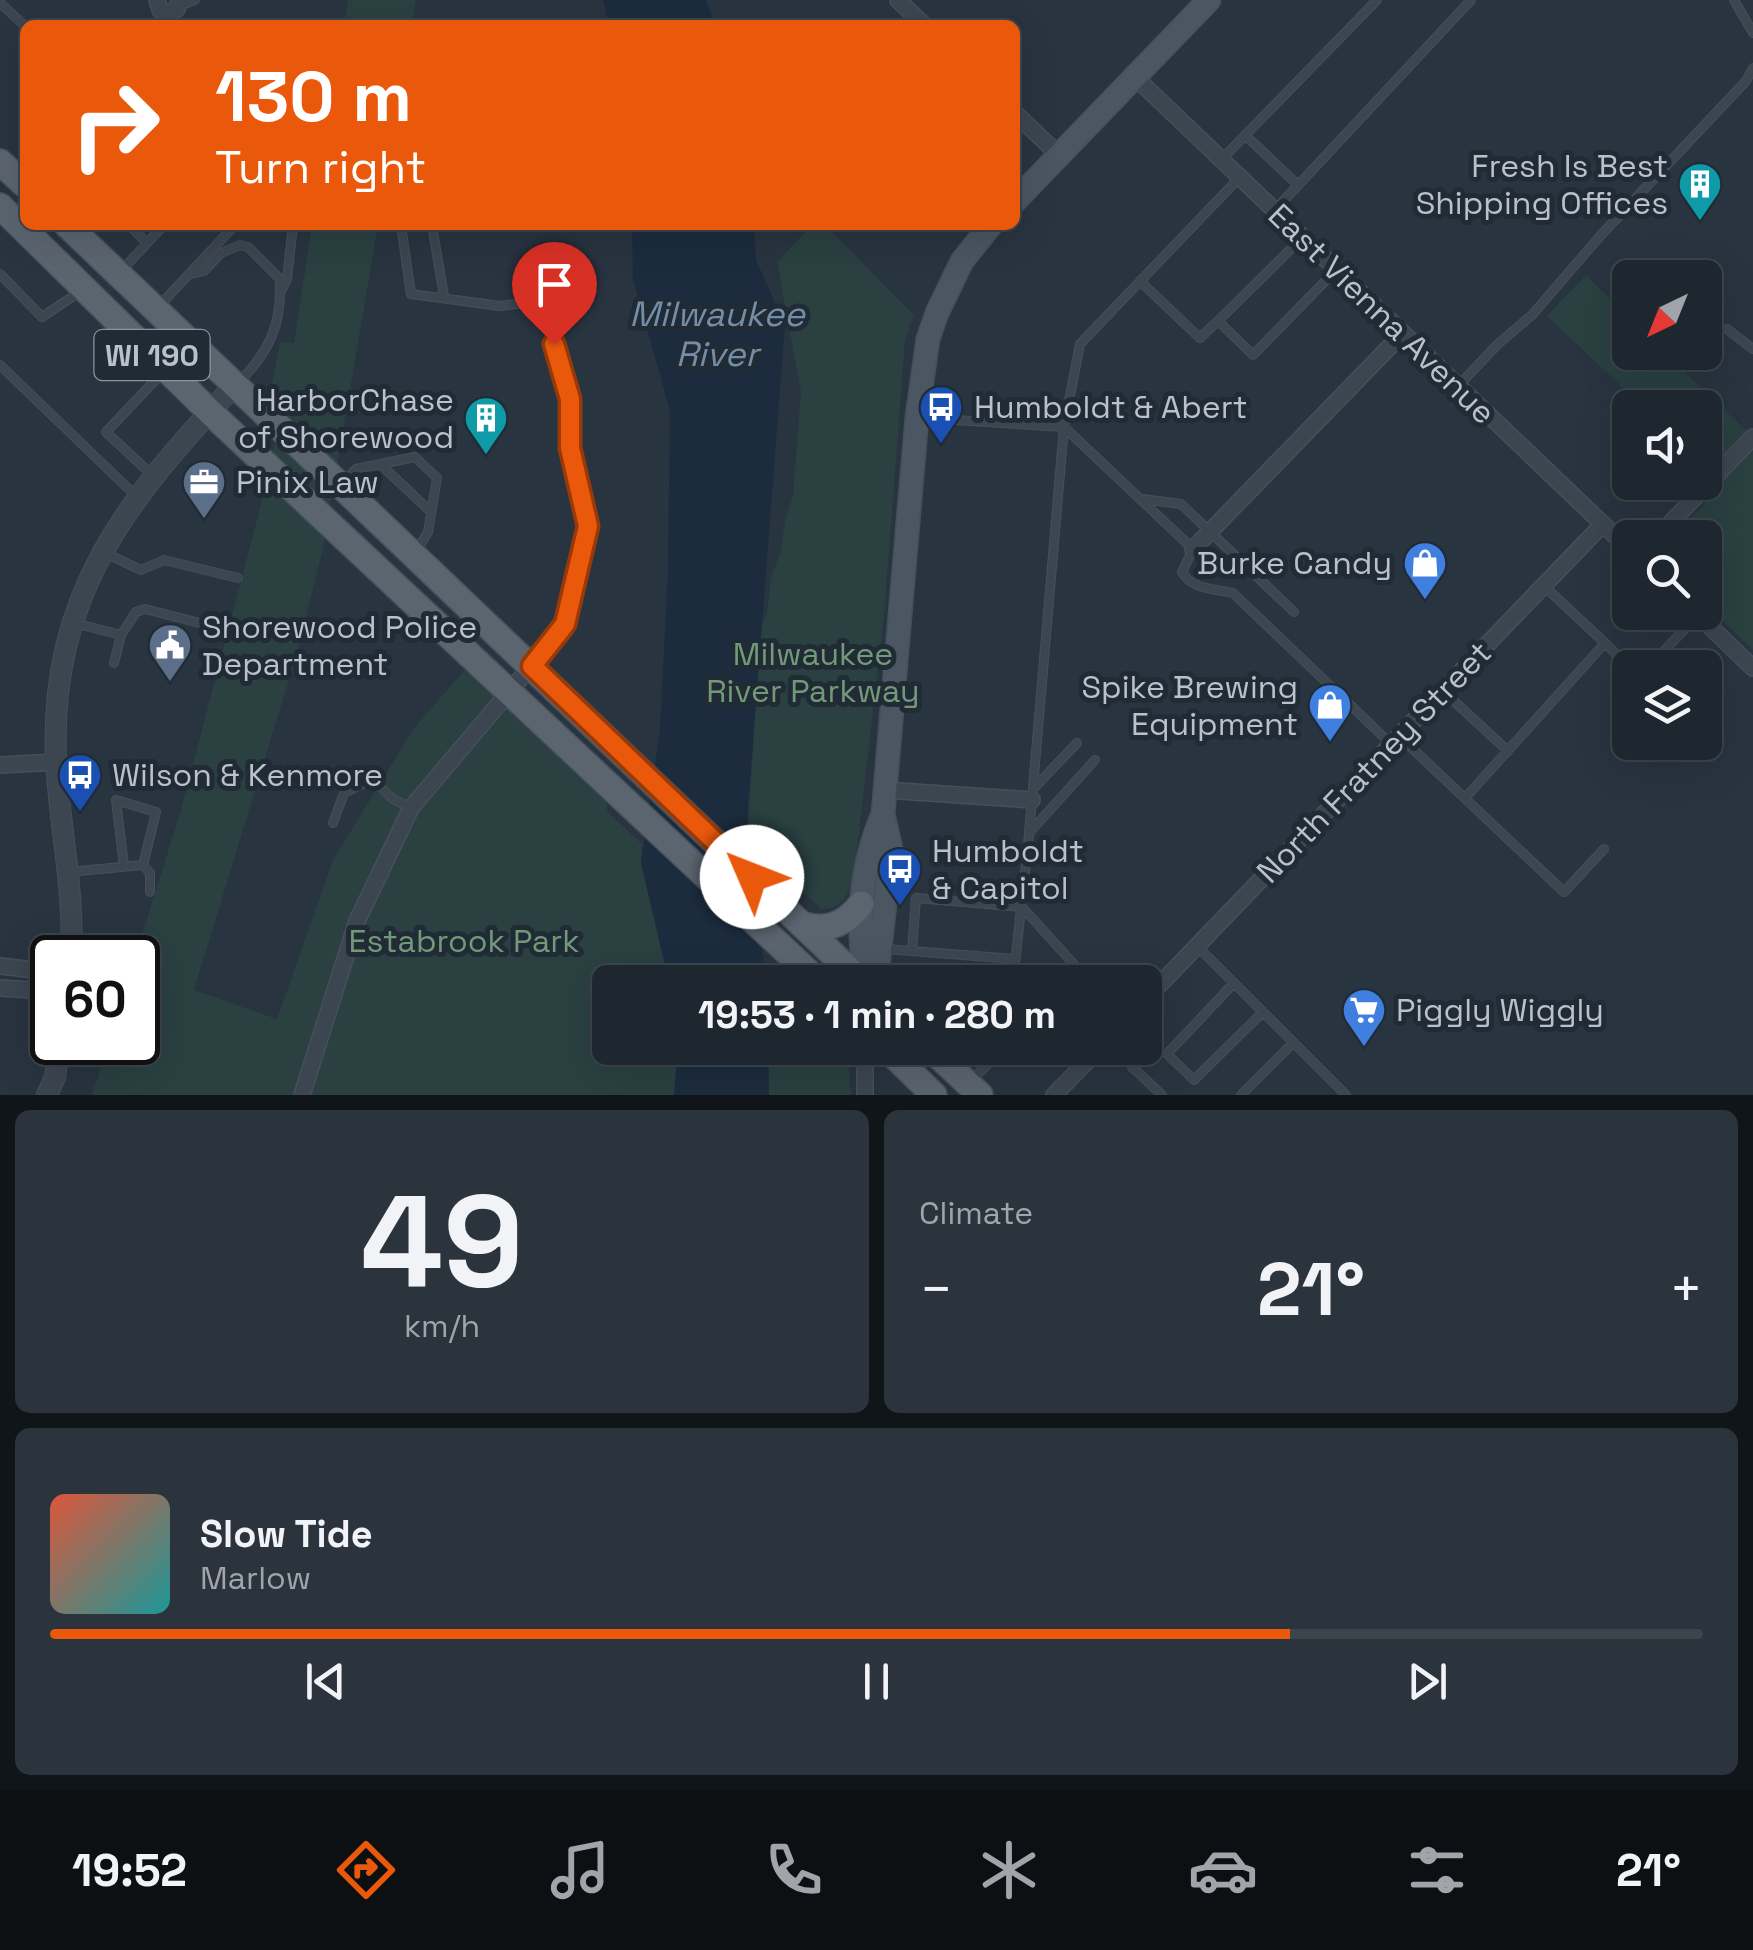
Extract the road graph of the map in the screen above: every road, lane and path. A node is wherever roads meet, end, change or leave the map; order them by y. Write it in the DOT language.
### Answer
graph roads {
  1 [pos="157,0"];
  2 [pos="898,0"];
  3 [pos="1209,0"];
  4 [pos="1377,0"];
  5 [pos="1471,0"];
  6 [pos="1734,0"];
  7 [pos="185,2"];
  8 [pos="0,3"];
  9 [pos="919,20"];
  10 [pos="20,21"];
  11 [pos="1753,33"];
  12 [pos="1753,68"];
  13 [pos="1135,77"];
  14 [pos="1020,118"];
  15 [pos="1245,135"];
  16 [pos="1060,156"];
  17 [pos="1221,160"];
  18 [pos="0,162"];
  19 [pos="1240,178"];
  20 [pos="20,180"];
  21 [pos="1298,185"];
  22 [pos="1020,195"];
  23 [pos="1274,210"];
  24 [pos="24,230"];
  25 [pos="29,230"];
  26 [pos="71,230"];
  27 [pos="135,230"];
  28 [pos="159,230"];
  29 [pos="231,230"];
  30 [pos="293,230"];
  31 [pos="402,230"];
  32 [pos="433,230"];
  33 [pos="987,230"];
  34 [pos="1302,238"];
  35 [pos="148,242"];
  36 [pos="1336,270"];
  37 [pos="0,274"];
  38 [pos="118,274"];
  39 [pos="190,274"];
  40 [pos="1140,281"];
  41 [pos="89,293"];
  42 [pos="280,293"];
  43 [pos="444,296"];
  44 [pos="156,310"];
  45 [pos="1218,322"];
  46 [pos="1727,330"];
  47 [pos="1403,333"];
  48 [pos="1753,349"];
  49 [pos="0,365"];
  50 [pos="166,368"];
  51 [pos="236,386"];
  52 [pos="1458,386"];
  53 [pos="210,412"];
  54 [pos="917,418"];
  55 [pos="1064,426"];
  56 [pos="1753,438"];
  57 [pos="380,464"];
  58 [pos="154,477"];
  59 [pos="341,486"];
  60 [pos="137,497"];
  61 [pos="1140,499"];
  62 [pos="431,512"];
  63 [pos="1673,520"];
  64 [pos="332,524"];
  65 [pos="1603,524"];
  66 [pos="1210,532"];
  67 [pos="1612,533"];
  68 [pos="1193,549"];
  69 [pos="410,550"];
  70 [pos="101,551"];
  71 [pos="238,578"];
  72 [pos="1544,586"];
  73 [pos="1294,612"];
  74 [pos="74,622"];
  75 [pos="223,629"];
  76 [pos="1682,630"];
  77 [pos="1713,630"];
  78 [pos="121,634"];
  79 [pos="1605,643"];
  80 [pos="1612,650"];
  81 [pos="1664,650"];
  82 [pos="114,662"];
  83 [pos="532,666"];
  84 [pos="1753,668"];
  85 [pos="509,690"];
  86 [pos="1443,691"];
  87 [pos="1395,740"];
  88 [pos="1077,743"];
  89 [pos="1508,750"];
  90 [pos="1096,760"];
  91 [pos="56,762"];
  92 [pos="0,764"];
  93 [pos="885,790"];
  94 [pos="1032,794"];
  95 [pos="1465,798"];
  96 [pos="412,808"];
  97 [pos="883,814"];
  98 [pos="334,823"];
  99 [pos="1029,833"];
  100 [pos="1604,849"];
  101 [pos="143,865"];
  102 [pos="124,866"];
  103 [pos="68,872"];
  104 [pos="150,892"];
  105 [pos="886,894"];
  106 [pos="916,898"];
  107 [pos="861,904"];
  108 [pos="1022,907"];
  109 [pos="801,924"];
  110 [pos="69,935"];
  111 [pos="1197,946"];
  112 [pos="881,948"];
  113 [pos="912,951"];
  114 [pos="1015,960"];
  115 [pos="801,965"];
  116 [pos="847,965"];
  117 [pos="863,965"];
  118 [pos="878,965"];
  119 [pos="1015,965"];
  120 [pos="1075,965"];
  121 [pos="0,966"];
  122 [pos="30,969"];
  123 [pos="1162,982"];
  124 [pos="1234,983"];
  125 [pos="0,988"];
  126 [pos="30,990"];
  127 [pos="1262,1012"];
  128 [pos="1293,1042"];
  129 [pos="865,1065"];
  130 [pos="903,1065"];
  131 [pos="949,1065"];
  132 [pos="992,1065"];
  133 [pos="1083,1065"];
  134 [pos="1132,1066"];
  135 [pos="975,1089"];
  136 [pos="302,1095"];
  137 [pos="864,1095"];
  138 [pos="934,1095"];
  139 [pos="1054,1095"];
  140 [pos="1162,1095"];
  141 [pos="1241,1095"];
  142 [pos="1346,1095"];
  1 -- 7 [label="street"];
  2 -- 9 [label="street"];
  3 -- 13 [label="main road"];
  4 -- 15 [label="lane"];
  5 -- 21 [label="lane"];
  6 -- 11 [label="lane"];
  8 -- 10 [label="lane"];
  12 -- 52 [label="lane"];
  13 -- 16 [label="main road"];
  13 -- 17 [label="street, East Vienna Avenue"];
  14 -- 16 [label="street"];
  15 -- 17 [label="lane"];
  15 -- 21 [label="lane"];
  16 -- 22 [label="main road"];
  17 -- 19 [label="street, East Vienna Avenue"];
  18 -- 20 [label="main road"];
  19 -- 23 [label="street, East Vienna Avenue"];
  19 -- 40 [label="lane"];
  21 -- 23 [label="lane"];
  23 -- 34 [label="street, East Vienna Avenue"];
  24 -- 41 [label="main road, WI 190"];
  25 -- 38 [label="main road"];
  26 -- 38 [label="main road, WI 190"];
  27 -- 35 [label="lane"];
  28 -- 35 [label="lane"];
  29 -- 39 [label="lane"];
  30 -- 42 [label="lane"];
  31 -- 43 [label="lane"];
  32 -- 43 [label="lane"];
  33 -- 54 [label="main road"];
  34 -- 36 [label="street, East Vienna Avenue"];
  34 -- 45 [label="lane"];
  35 -- 38 [label="lane"];
  36 -- 45 [label="lane"];
  36 -- 47 [label="street, East Vienna Avenue"];
  37 -- 41 [label="lane"];
  38 -- 44 [label="main road, WI 190"];
  39 -- 42 [label="lane"];
  39 -- 44 [label="lane"];
  40 -- 45 [label="lane"];
  40 -- 55 [label="lane"];
  41 -- 50 [label="main road, WI 190"];
  41 -- 51 [label="main road"];
  42 -- 51 [label="lane"];
  43 -- 83 [label="lane"];
  44 -- 51 [label="main road, WI 190"];
  46 -- 48 [label="lane"];
  47 -- 52 [label="street, East Vienna Avenue"];
  47 -- 66 [label="street"];
  49 -- 60 [label="lane"];
  50 -- 53 [label="main road, WI 190"];
  50 -- 58 [label="lane"];
  51 -- 53 [label="street"];
  51 -- 59 [label="main road, WI 190"];
  52 -- 65 [label="street, East Vienna Avenue"];
  53 -- 58 [label="street"];
  53 -- 64 [label="main road, WI 190"];
  53 -- 69 [label="main road"];
  54 -- 55 [label="lane"];
  54 -- 93 [label="main road"];
  55 -- 61 [label="lane"];
  55 -- 94 [label="lane"];
  56 -- 63 [label="street"];
  57 -- 59 [label="lane"];
  57 -- 62 [label="lane"];
  57 -- 62 [label="lane"];
  58 -- 60 [label="street"];
  59 -- 69 [label="main road, WI 190"];
  60 -- 70 [label="street"];
  61 -- 66 [label="lane"];
  61 -- 68 [label="lane"];
  62 -- 69 [label="lane"];
  64 -- 69 [label="main road"];
  64 -- 85 [label="main road, WI 190"];
  65 -- 67 [label="street, East Vienna Avenue"];
  65 -- 72 [label="street, North Fratney Street"];
  66 -- 68 [label="street"];
  66 -- 73 [label="lane"];
  68 -- 87 [label="lane"];
  69 -- 83 [label="main road, WI 190"];
  70 -- 71 [label="lane"];
  70 -- 74 [label="street"];
  72 -- 79 [label="lane"];
  72 -- 86 [label="street, North Fratney Street"];
  74 -- 78 [label="lane"];
  74 -- 91 [label="street"];
  75 -- 78 [label="lane"];
  76 -- 81 [label="lane"];
  77 -- 84 [label="street"];
  78 -- 82 [label="lane"];
  79 -- 80 [label="lane"];
  79 -- 89 [label="lane"];
  83 -- 85 [label="street"];
  83 -- 109 [label="main road, WI 190"];
  85 -- 96 [label="street"];
  85 -- 115 [label="main road, WI 190"];
  86 -- 87 [label="street, North Fratney Street"];
  86 -- 89 [label="lane"];
  87 -- 95 [label="lane"];
  87 -- 111 [label="street, North Fratney Street"];
  88 -- 94 [label="lane"];
  89 -- 95 [label="lane"];
  90 -- 99 [label="lane"];
  91 -- 92 [label="street"];
  91 -- 103 [label="street"];
  93 -- 94 [label="street"];
  93 -- 97 [label="main road"];
  94 -- 99 [label="lane"];
  95 -- 100 [label="lane"];
  96 -- 98 [label="lane"];
  96 -- 136 [label="street"];
  97 -- 105 [label="main road"];
  97 -- 107 [label="main road"];
  99 -- 108 [label="lane"];
  101 -- 102 [label="lane"];
  101 -- 102 [label="lane"];
  101 -- 104 [label="lane"];
  102 -- 103 [label="lane"];
  103 -- 110 [label="street"];
  105 -- 106 [label="lane"];
  105 -- 112 [label="main road"];
  106 -- 108 [label="lane"];
  106 -- 113 [label="lane"];
  107 -- 109 [label="main road"];
  107 -- 117 [label="main road"];
  108 -- 114 [label="lane"];
  108 -- 120 [label="lane"];
  109 -- 116 [label="main road, WI 190"];
  111 -- 123 [label="street, North Fratney Street"];
  111 -- 124 [label="lane"];
  112 -- 113 [label="lane"];
  112 -- 118 [label="main road"];
  113 -- 114 [label="lane"];
  114 -- 119 [label="lane"];
  121 -- 122 [label="street"];
  124 -- 127 [label="lane"];
  124 -- 127 [label="lane"];
  125 -- 126 [label="street"];
  127 -- 128 [label="lane"];
  128 -- 141 [label="lane"];
  128 -- 142 [label="lane"];
  129 -- 137 [label="street"];
  130 -- 138 [label="main road"];
  131 -- 135 [label="main road"];
  132 -- 135 [label="lane"];
  133 -- 139 [label="street"];
  134 -- 140 [label="lane"];
}
